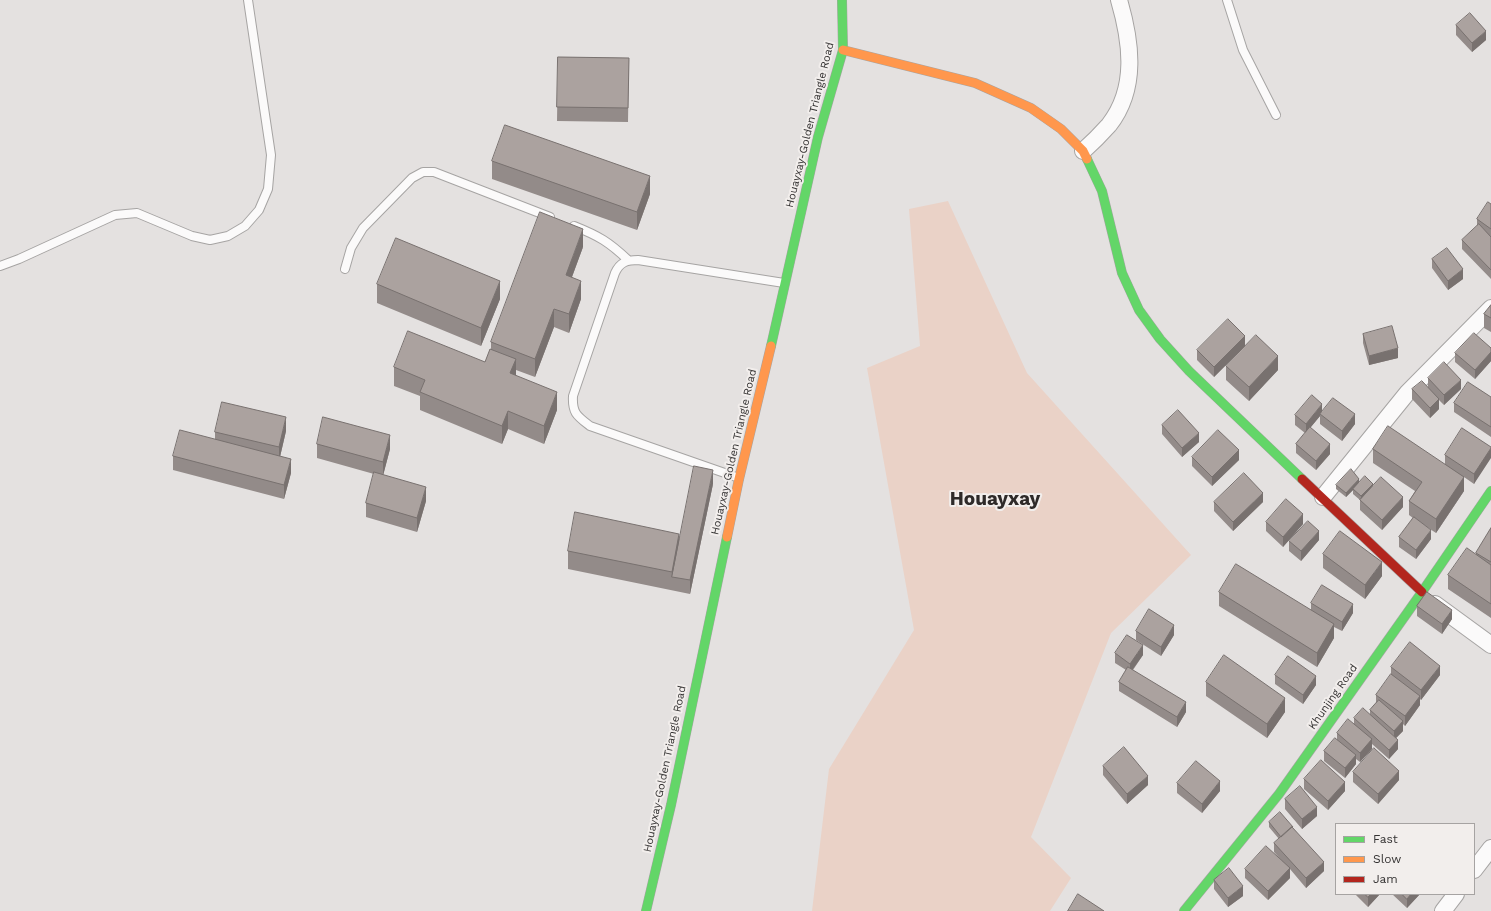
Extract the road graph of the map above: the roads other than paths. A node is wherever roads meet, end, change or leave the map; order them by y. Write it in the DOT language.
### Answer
graph roads {
  1 [pos="248,0"];
  2 [pos="842,0"];
  3 [pos="1119,0"];
  4 [pos="1227,0"];
  5 [pos="843,50"];
  6 [pos="1276,116"];
  7 [pos="1083,151"];
  8 [pos="628,260"];
  9 [pos="0,266"];
  10 [pos="346,269"];
  11 [pos="786,284"];
  12 [pos="1491,308"];
  13 [pos="739,479"];
  14 [pos="1491,491"];
  15 [pos="1322,497"];
  16 [pos="1421,593"];
  17 [pos="1491,644"];
  18 [pos="1491,848"];
  19 [pos="1475,869"];
  20 [pos="1455,895"];
  21 [pos="646,911"];
  22 [pos="1184,911"];
  23 [pos="1443,911"];
  1 -- 9 [label="lane"];
  2 -- 5 [label="main road, Houayxay-Golden Triangle Road"];
  3 -- 7 [label="street"];
  4 -- 6 [label="lane"];
  5 -- 7 [label="main road"];
  5 -- 11 [label="main road, Houayxay-Golden Triangle Road"];
  7 -- 15 [label="main road"];
  8 -- 10 [label="lane"];
  8 -- 11 [label="lane"];
  8 -- 13 [label="lane"];
  11 -- 13 [label="main road, Houayxay-Golden Triangle Road"];
  12 -- 15 [label="street"];
  13 -- 21 [label="main road, Houayxay-Golden Triangle Road"];
  14 -- 16 [label="main road, Khunjing Road"];
  15 -- 16 [label="main road"];
  16 -- 17 [label="street"];
  16 -- 22 [label="main road, Khunjing Road"];
  18 -- 19 [label="street"];
  20 -- 23 [label="street"];
}
